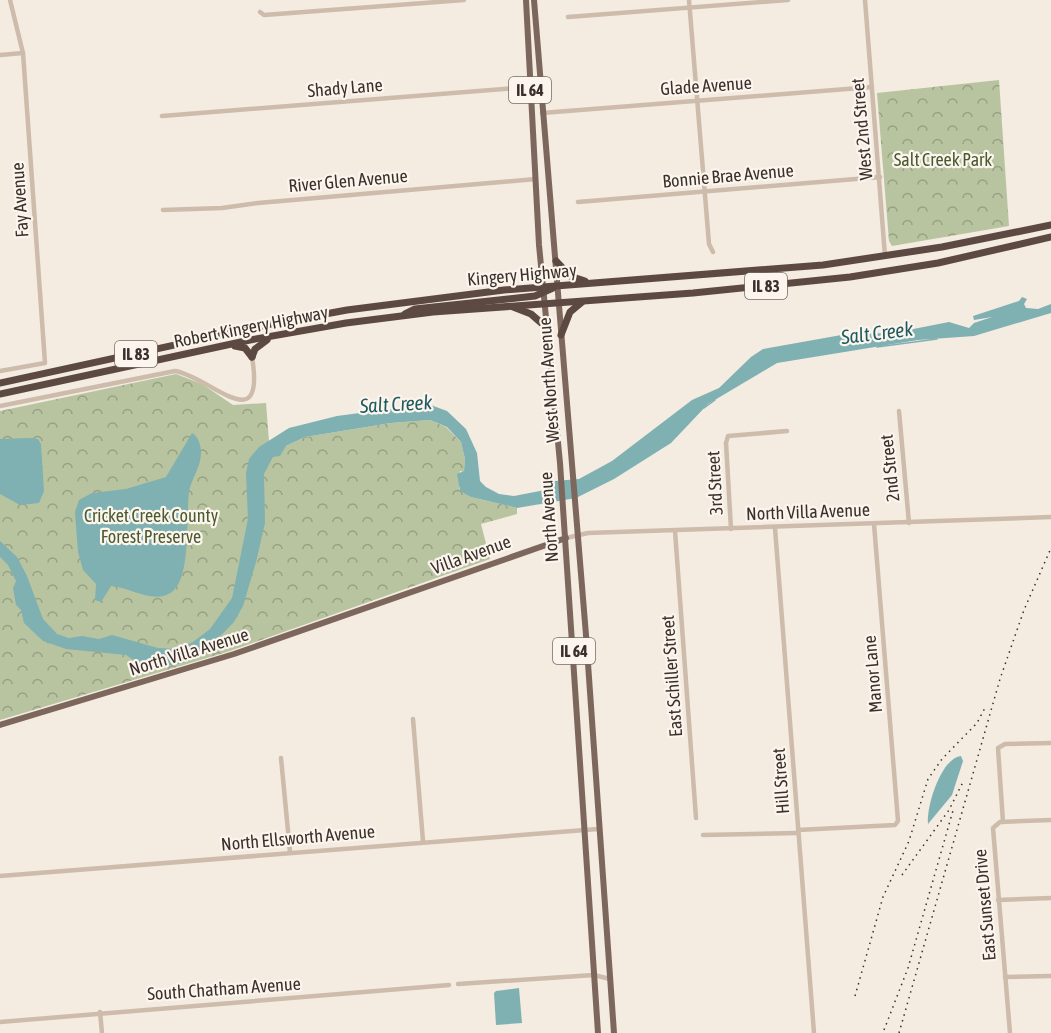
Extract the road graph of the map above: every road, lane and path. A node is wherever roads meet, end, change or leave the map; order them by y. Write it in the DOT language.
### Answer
graph roads {
  1 [pos="10,0"];
  2 [pos="464,0"];
  3 [pos="526,0"];
  4 [pos="534,0"];
  5 [pos="689,0"];
  6 [pos="788,0"];
  7 [pos="865,0"];
  8 [pos="690,7"];
  9 [pos="260,12"];
  10 [pos="568,17"];
  11 [pos="23,53"];
  12 [pos="0,55"];
  13 [pos="530,87"];
  14 [pos="872,87"];
  15 [pos="698,100"];
  16 [pos="542,112"];
  17 [pos="162,116"];
  18 [pos="880,177"];
  19 [pos="536,179"];
  20 [pos="705,192"];
  21 [pos="578,202"];
  22 [pos="163,210"];
  23 [pos="1051,225"];
  24 [pos="1051,237"];
  25 [pos="713,252"];
  26 [pos="885,256"];
  27 [pos="556,261"];
  28 [pos="593,283"];
  29 [pos="558,286"];
  30 [pos="543,290"];
  31 [pos="586,300"];
  32 [pos="544,304"];
  33 [pos="559,304"];
  34 [pos="510,307"];
  35 [pos="399,316"];
  36 [pos="546,327"];
  37 [pos="561,335"];
  38 [pos="273,336"];
  39 [pos="221,347"];
  40 [pos="252,357"];
  41 [pos="0,371"];
  42 [pos="0,383"];
  43 [pos="0,394"];
  44 [pos="0,406"];
  45 [pos="898,411"];
  46 [pos="787,431"];
  47 [pos="1051,517"];
  48 [pos="909,523"];
  49 [pos="874,524"];
  50 [pos="775,528"];
  51 [pos="730,529"];
  52 [pos="675,531"];
  53 [pos="577,535"];
  54 [pos="566,538"];
  55 [pos="386,602"];
  56 [pos="413,719"];
  57 [pos="0,725"];
  58 [pos="1051,742"];
  59 [pos="282,758"];
  60 [pos="696,818"];
  61 [pos="1051,820"];
  62 [pos="1003,822"];
  63 [pos="598,829"];
  64 [pos="583,830"];
  65 [pos="798,832"];
  66 [pos="703,835"];
  67 [pos="423,841"];
  68 [pos="290,852"];
  69 [pos="0,876"];
  70 [pos="1051,898"];
  71 [pos="998,900"];
  72 [pos="594,975"];
  73 [pos="1051,976"];
  74 [pos="1005,977"];
  75 [pos="610,980"];
  76 [pos="458,984"];
  77 [pos="449,985"];
  78 [pos="100,1012"];
  79 [pos="0,1022"];
  80 [pos="102,1033"];
  81 [pos="598,1033"];
  82 [pos="614,1033"];
  83 [pos="814,1033"];
  84 [pos="1010,1033"];
  1 -- 11 [label="street, Fay Avenue"];
  2 -- 9 [label="street"];
  3 -- 13 [label="main road, North Avenue / IL 64"];
  4 -- 16 [label="main road, West North Avenue / IL 64"];
  5 -- 8 [label="street"];
  6 -- 8 [label="street"];
  7 -- 14 [label="street, West 2nd Street"];
  8 -- 10 [label="street"];
  8 -- 15 [label="street"];
  11 -- 12 [label="street"];
  11 -- 41 [label="street, Fay Avenue"];
  13 -- 17 [label="street, Shady Lane"];
  13 -- 19 [label="main road, North Avenue / IL 64"];
  14 -- 15 [label="street, Glade Avenue"];
  14 -- 18 [label="street, West 2nd Street"];
  15 -- 16 [label="street, Glade Avenue"];
  15 -- 20 [label="street"];
  16 -- 27 [label="main road, West North Avenue / IL 64"];
  18 -- 20 [label="street, Bonnie Brae Avenue"];
  18 -- 26 [label="street, West 2nd Street"];
  19 -- 22 [label="street, River Glen Avenue"];
  19 -- 30 [label="main road, North Avenue / IL 64"];
  20 -- 21 [label="street, Bonnie Brae Avenue"];
  20 -- 25 [label="street"];
  23 -- 26 [label="highway, Kingery Highway / IL 83"];
  24 -- 31 [label="highway, Kingery Highway / IL 83"];
  26 -- 28 [label="highway, Kingery Highway / IL 83"];
  27 -- 28 [label="highway"];
  27 -- 29 [label="main road, West North Avenue / IL 64"];
  28 -- 29 [label="highway, Kingery Highway / IL 83"];
  29 -- 30 [label="highway, Kingery Highway / IL 83"];
  29 -- 33 [label="main road, West North Avenue / IL 64"];
  30 -- 32 [label="main road, North Avenue / IL 64"];
  30 -- 35 [label="highway"];
  30 -- 42 [label="highway, Kingery Highway / IL 83"];
  31 -- 33 [label="highway, Kingery Highway / IL 83"];
  31 -- 37 [label="highway"];
  32 -- 33 [label="highway, Kingery Highway / IL 83"];
  32 -- 34 [label="highway, Kingery Highway / IL 83"];
  32 -- 36 [label="main road, North Avenue / IL 64"];
  33 -- 37 [label="main road, West North Avenue / IL 64"];
  34 -- 35 [label="highway, Robert Kingery Highway / IL 83"];
  34 -- 36 [label="highway"];
  35 -- 38 [label="highway, Robert Kingery Highway / IL 83"];
  36 -- 54 [label="main road, North Avenue / IL 64"];
  37 -- 53 [label="main road, West North Avenue / IL 64"];
  38 -- 39 [label="highway, Robert Kingery Highway / IL 83"];
  38 -- 40 [label="highway"];
  39 -- 40 [label="highway"];
  39 -- 43 [label="highway, Robert Kingery Highway / IL 83"];
  40 -- 44 [label="street"];
  45 -- 48 [label="street, 2nd Street"];
  46 -- 51 [label="street, 3rd Street"];
  47 -- 48 [label="street, North Villa Avenue"];
  48 -- 49 [label="street, North Villa Avenue"];
  49 -- 50 [label="street, North Villa Avenue"];
  49 -- 65 [label="street, Manor Lane"];
  50 -- 51 [label="street, North Villa Avenue"];
  50 -- 65 [label="street, Hill Street"];
  51 -- 52 [label="street, North Villa Avenue"];
  52 -- 53 [label="street, North Villa Avenue"];
  52 -- 60 [label="street, East Schiller Street"];
  53 -- 54 [label="street, North Villa Avenue"];
  53 -- 63 [label="main road, West North Avenue / IL 64"];
  54 -- 55 [label="main road, Villa Avenue"];
  54 -- 64 [label="main road, North Avenue / IL 64"];
  55 -- 57 [label="main road, North Villa Avenue"];
  56 -- 67 [label="street"];
  58 -- 62 [label="street, East Sunset Drive"];
  59 -- 68 [label="street"];
  61 -- 62 [label="street"];
  62 -- 71 [label="street, East Sunset Drive"];
  63 -- 64 [label="street, North Ellsworth Avenue"];
  63 -- 75 [label="main road, IL 64"];
  64 -- 67 [label="street, North Ellsworth Avenue"];
  64 -- 72 [label="main road, North Avenue / IL 64"];
  65 -- 66 [label="street"];
  65 -- 83 [label="street, Hill Street"];
  67 -- 68 [label="street, North Ellsworth Avenue"];
  68 -- 69 [label="street, North Ellsworth Avenue"];
  70 -- 71 [label="street"];
  71 -- 74 [label="street, East Sunset Drive"];
  72 -- 75 [label="street"];
  72 -- 76 [label="street"];
  72 -- 81 [label="main road, North Avenue / IL 64"];
  73 -- 74 [label="street"];
  74 -- 84 [label="street, East Sunset Drive"];
  75 -- 82 [label="main road, IL 64"];
  77 -- 78 [label="street, South Chatham Avenue"];
  78 -- 79 [label="street, South Chatham Avenue"];
  78 -- 80 [label="street"];
}
